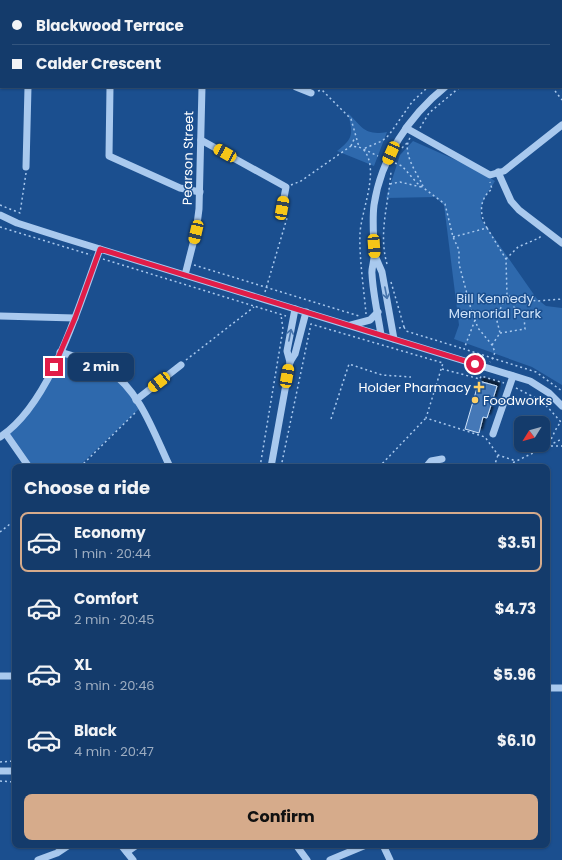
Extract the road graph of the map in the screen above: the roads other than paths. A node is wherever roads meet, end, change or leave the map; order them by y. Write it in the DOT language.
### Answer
graph roads {
  1 [pos="28,88"];
  2 [pos="110,88"];
  3 [pos="202,88"];
  4 [pos="298,88"];
  5 [pos="444,88"];
  6 [pos="311,93"];
  7 [pos="562,125"];
  8 [pos="406,128"];
  9 [pos="201,140"];
  10 [pos="26,167"];
  11 [pos="498,172"];
  12 [pos="200,192"];
  13 [pos="282,208"];
  14 [pos="0,215"];
  15 [pos="562,243"];
  16 [pos="100,249"];
  17 [pos="375,256"];
  18 [pos="185,275"];
  19 [pos="296,309"];
  20 [pos="306,312"];
  21 [pos="378,312"];
  22 [pos="0,316"];
  23 [pos="75,318"];
  24 [pos="349,325"];
  25 [pos="381,335"];
  26 [pos="394,339"];
  27 [pos="60,352"];
  28 [pos="290,362"];
  29 [pos="181,364"];
  30 [pos="513,376"];
  31 [pos="136,400"];
  32 [pos="562,406"];
  33 [pos="493,434"];
  34 [pos="3,435"];
  35 [pos="442,459"];
  36 [pos="27,464"];
  37 [pos="169,464"];
  38 [pos="272,464"];
  39 [pos="428,464"];
  40 [pos="0,676"];
  41 [pos="12,676"];
  42 [pos="550,688"];
  43 [pos="562,688"];
  44 [pos="0,771"];
  45 [pos="12,772"];
  46 [pos="64,848"];
  47 [pos="124,848"];
  48 [pos="133,848"];
  49 [pos="298,848"];
  50 [pos="359,848"];
  51 [pos="384,848"];
  52 [pos="127,852"];
  53 [pos="38,860"];
  54 [pos="133,860"];
  55 [pos="307,860"];
  56 [pos="330,860"];
  57 [pos="390,860"];
  1 -- 10 [label="street"];
  2 -- 12 [label="street"];
  3 -- 9 [label="street, Pearson Street"];
  4 -- 6 [label="street"];
  5 -- 8 [label="street"];
  7 -- 11 [label="street"];
  8 -- 11 [label="street"];
  8 -- 17 [label="street"];
  9 -- 12 [label="street, Pearson Street"];
  9 -- 13 [label="street"];
  11 -- 15 [label="street"];
  12 -- 18 [label="street, Pearson Street"];
  14 -- 16 [label="street"];
  16 -- 18 [label="street"];
  16 -- 23 [label="street"];
  17 -- 21 [label="street"];
  17 -- 26 [label="street, one-way"];
  18 -- 19 [label="street"];
  19 -- 20 [label="street"];
  28 -- 19 [label="street, one-way"];
  20 -- 24 [label="street"];
  20 -- 28 [label="street"];
  21 -- 24 [label="street"];
  21 -- 25 [label="street"];
  22 -- 23 [label="street"];
  23 -- 27 [label="street"];
  24 -- 25 [label="street"];
  25 -- 26 [label="street"];
  26 -- 30 [label="street"];
  27 -- 31 [label="street"];
  27 -- 34 [label="street"];
  28 -- 38 [label="street"];
  29 -- 31 [label="street"];
  30 -- 32 [label="street"];
  30 -- 33 [label="street"];
  31 -- 37 [label="street"];
  34 -- 36 [label="street"];
  35 -- 39 [label="street"];
  40 -- 41 [label="street"];
  42 -- 43 [label="street"];
  44 -- 45 [label="street"];
  46 -- 53 [label="street"];
  47 -- 52 [label="street"];
  48 -- 52 [label="street"];
  49 -- 55 [label="street"];
  50 -- 56 [label="street"];
  51 -- 57 [label="street"];
  52 -- 54 [label="street"];
}
